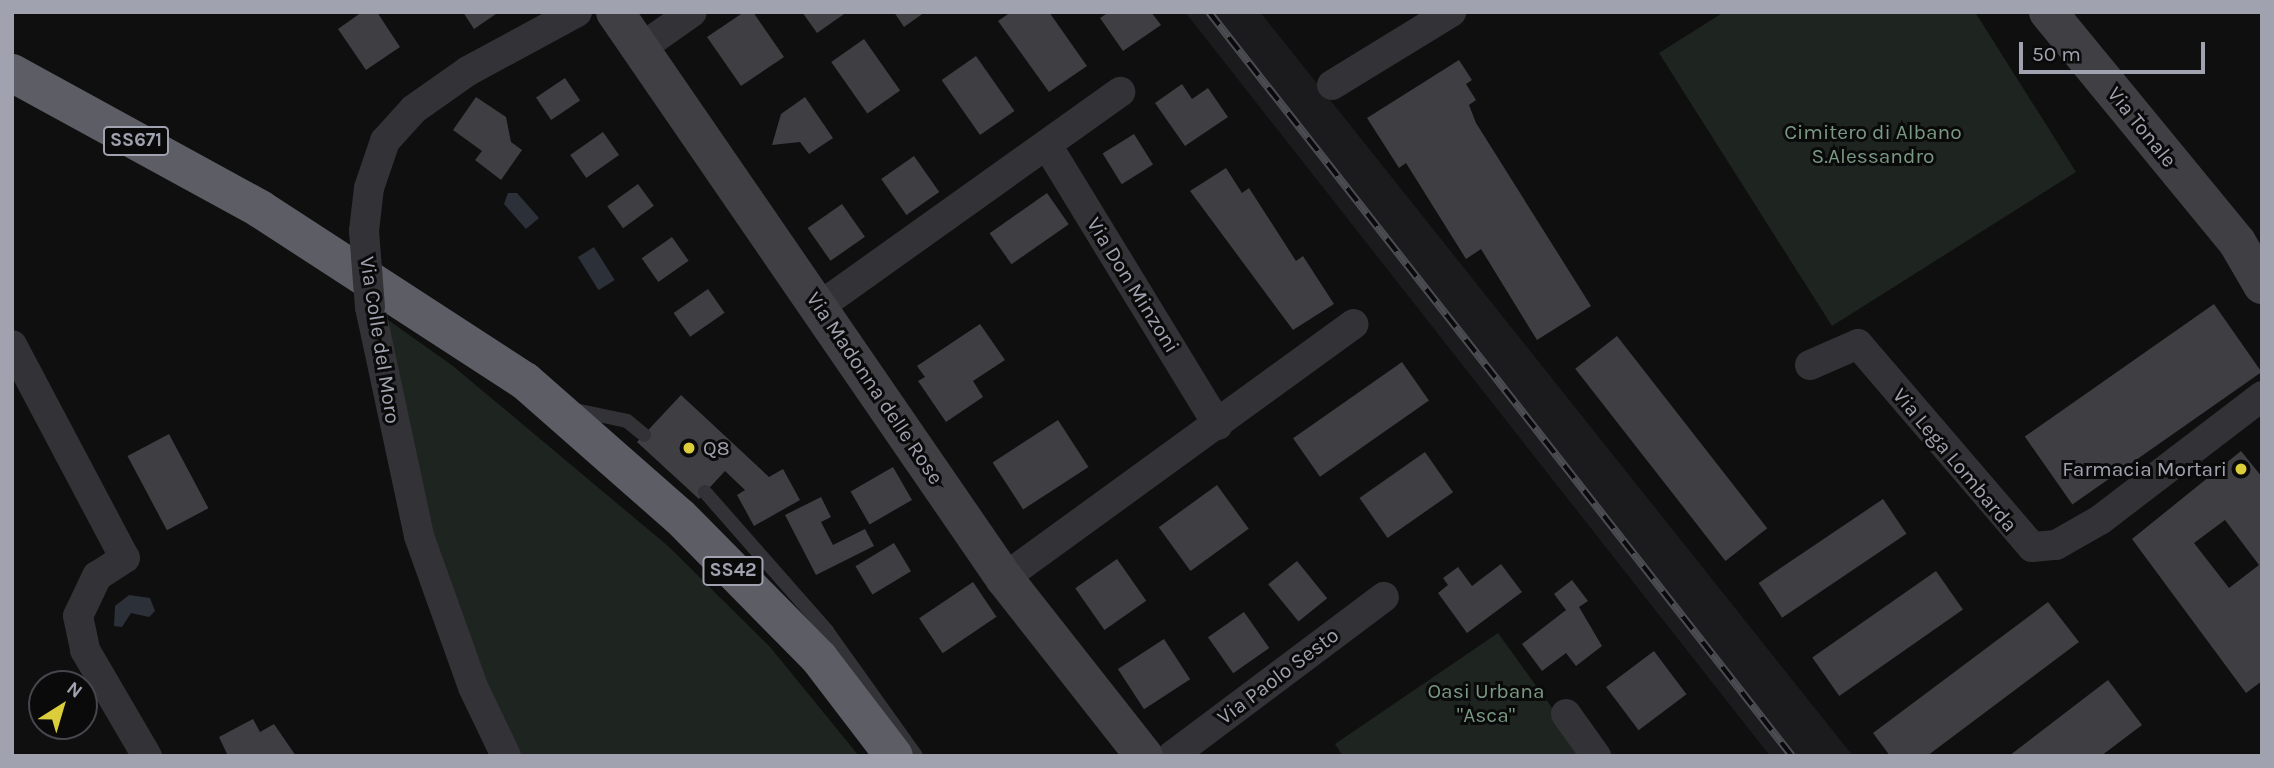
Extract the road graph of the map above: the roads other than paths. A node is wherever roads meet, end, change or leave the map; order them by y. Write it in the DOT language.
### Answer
graph roads {
  1 [pos="577,12"];
  2 [pos="615,12"];
  3 [pos="692,12"];
  4 [pos="1451,12"];
  5 [pos="2048,12"];
  6 [pos="641,48"];
  7 [pos="12,73"];
  8 [pos="1332,85"];
  9 [pos="1120,92"];
  10 [pos="12,103"];
  11 [pos="1047,145"];
  12 [pos="260,209"];
  13 [pos="2249,251"];
  14 [pos="2262,285"];
  15 [pos="820,306"];
  16 [pos="1354,324"];
  17 [pos="12,345"];
  18 [pos="1810,365"];
  19 [pos="553,405"];
  20 [pos="2256,405"];
  21 [pos="1218,425"];
  22 [pos="644,435"];
  23 [pos="705,492"];
  24 [pos="1004,578"];
  25 [pos="1384,597"];
  26 [pos="1566,715"];
  27 [pos="147,756"];
  28 [pos="506,756"];
  29 [pos="894,756"];
  30 [pos="916,756"];
  31 [pos="1144,756"];
  32 [pos="1172,756"];
  33 [pos="1596,756"];
  1 -- 28 [label="street, Via Colle del Moro, bridge"];
  2 -- 6 [label="street, Via Madonna delle Rose"];
  3 -- 6 [label="street"];
  4 -- 8 [label="street"];
  5 -- 13 [label="street, Via Tonale"];
  6 -- 15 [label="street, Via Madonna delle Rose"];
  7 -- 12 [label="highway, SS671"];
  9 -- 11 [label="street"];
  10 -- 12 [label="highway, SS42"];
  11 -- 15 [label="street"];
  11 -- 21 [label="street, Via Don Minzoni"];
  12 -- 19 [label="highway, SS42"];
  13 -- 14 [label="street, Via Tonale"];
  15 -- 24 [label="street, Via Madonna delle Rose"];
  16 -- 21 [label="street"];
  17 -- 27 [label="street"];
  18 -- 20 [label="street, Via Lega Lombarda"];
  19 -- 22 [label="lane"];
  19 -- 29 [label="highway, SS42"];
  21 -- 24 [label="street"];
  23 -- 30 [label="lane"];
  24 -- 31 [label="street, Via Madonna delle Rose"];
  25 -- 32 [label="street, Via Paolo Sesto"];
  26 -- 33 [label="street"];
}
